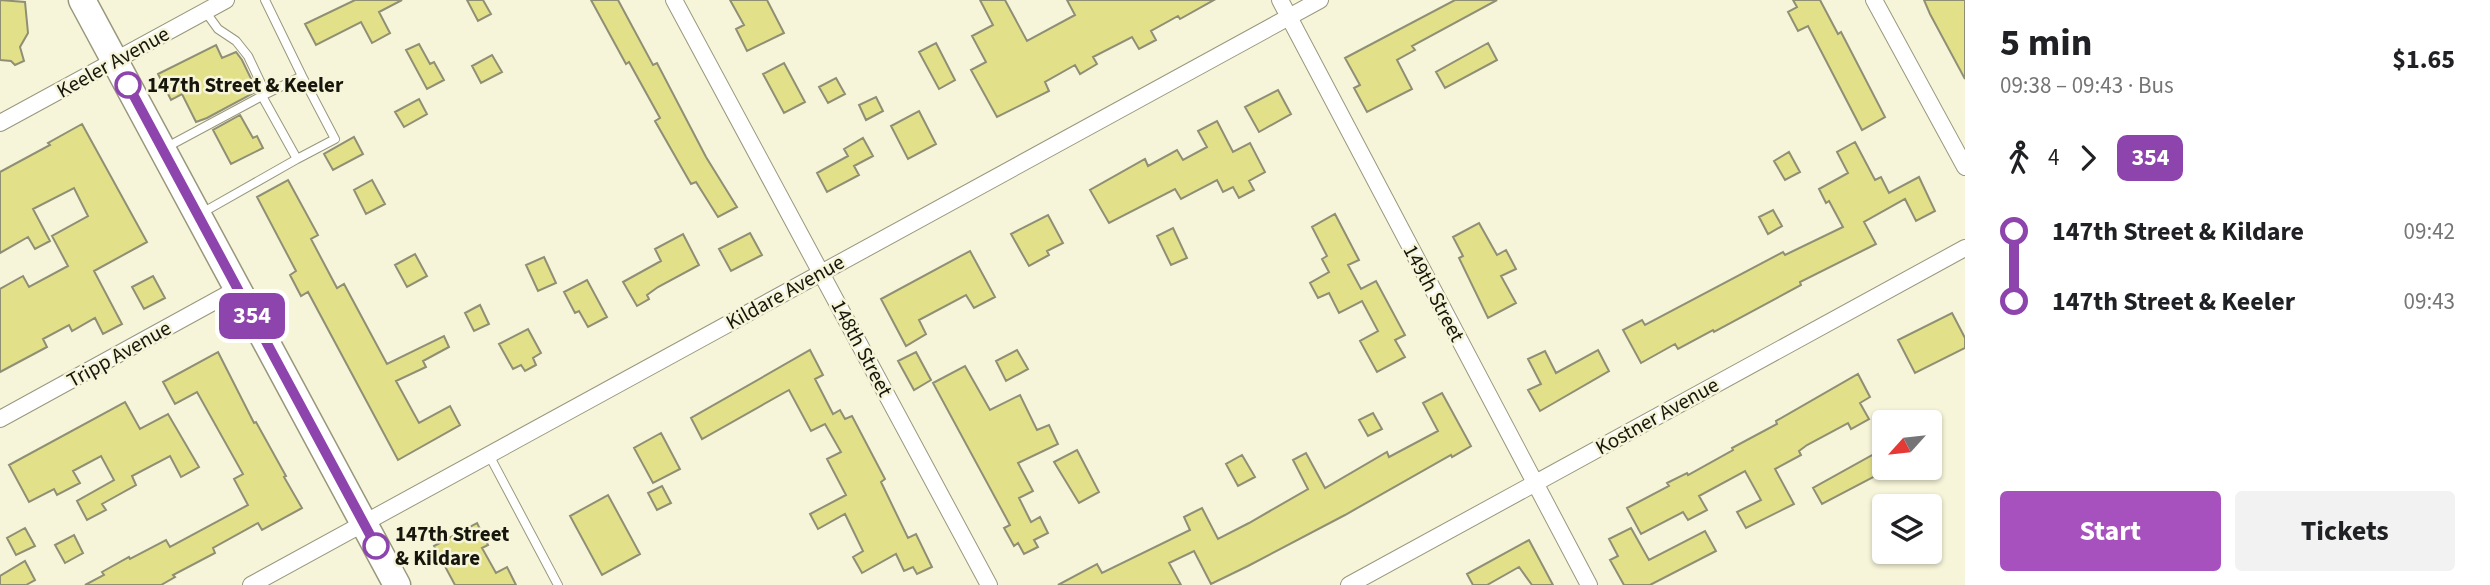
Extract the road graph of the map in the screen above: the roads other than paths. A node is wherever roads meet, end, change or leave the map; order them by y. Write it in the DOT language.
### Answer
graph roads {
  1 [pos="82,0"];
  2 [pos="226,0"];
  3 [pos="265,0"];
  4 [pos="674,0"];
  5 [pos="1280,0"];
  6 [pos="1320,0"];
  7 [pos="1874,0"];
  8 [pos="205,11"];
  9 [pos="1289,17"];
  10 [pos="115,61"];
  11 [pos="302,76"];
  12 [pos="264,95"];
  13 [pos="0,124"];
  14 [pos="162,150"];
  15 [pos="298,159"];
  16 [pos="1965,167"];
  17 [pos="198,215"];
  18 [pos="1965,248"];
  19 [pos="822,272"];
  20 [pos="237,289"];
  21 [pos="0,419"];
  22 [pos="489,455"];
  23 [pos="1535,483"];
  24 [pos="364,524"];
  25 [pos="251,585"];
  26 [pos="397,585"];
  27 [pos="558,585"];
  28 [pos="989,585"];
  29 [pos="1349,585"];
  30 [pos="1589,585"];
  1 -- 10 [label="main road"];
  2 -- 8 [label="street, Keeler Avenue"];
  3 -- 11 [label="lane"];
  4 -- 19 [label="street, 148th Street"];
  5 -- 9 [label="street, 149th Street"];
  6 -- 9 [label="street, Kildare Avenue"];
  7 -- 16 [label="street"];
  8 -- 10 [label="street, Keeler Avenue"];
  8 -- 12 [label="lane"];
  9 -- 19 [label="street, Kildare Avenue"];
  9 -- 23 [label="street, 149th Street"];
  10 -- 13 [label="street, Keeler Avenue"];
  10 -- 14 [label="main road"];
  11 -- 12 [label="lane"];
  11 -- 15 [label="lane"];
  12 -- 14 [label="lane"];
  12 -- 15 [label="lane"];
  14 -- 17 [label="main road"];
  15 -- 17 [label="lane"];
  17 -- 20 [label="main road"];
  18 -- 23 [label="street, Kostner Avenue"];
  19 -- 22 [label="street, Kildare Avenue"];
  19 -- 28 [label="street, 148th Street"];
  20 -- 21 [label="street, Tripp Avenue"];
  20 -- 24 [label="main road"];
  22 -- 24 [label="street, Kildare Avenue"];
  22 -- 27 [label="lane"];
  23 -- 29 [label="street, Kostner Avenue"];
  23 -- 30 [label="street, 149th Street"];
  24 -- 25 [label="street, Kildare Avenue"];
  24 -- 26 [label="main road"];
}
